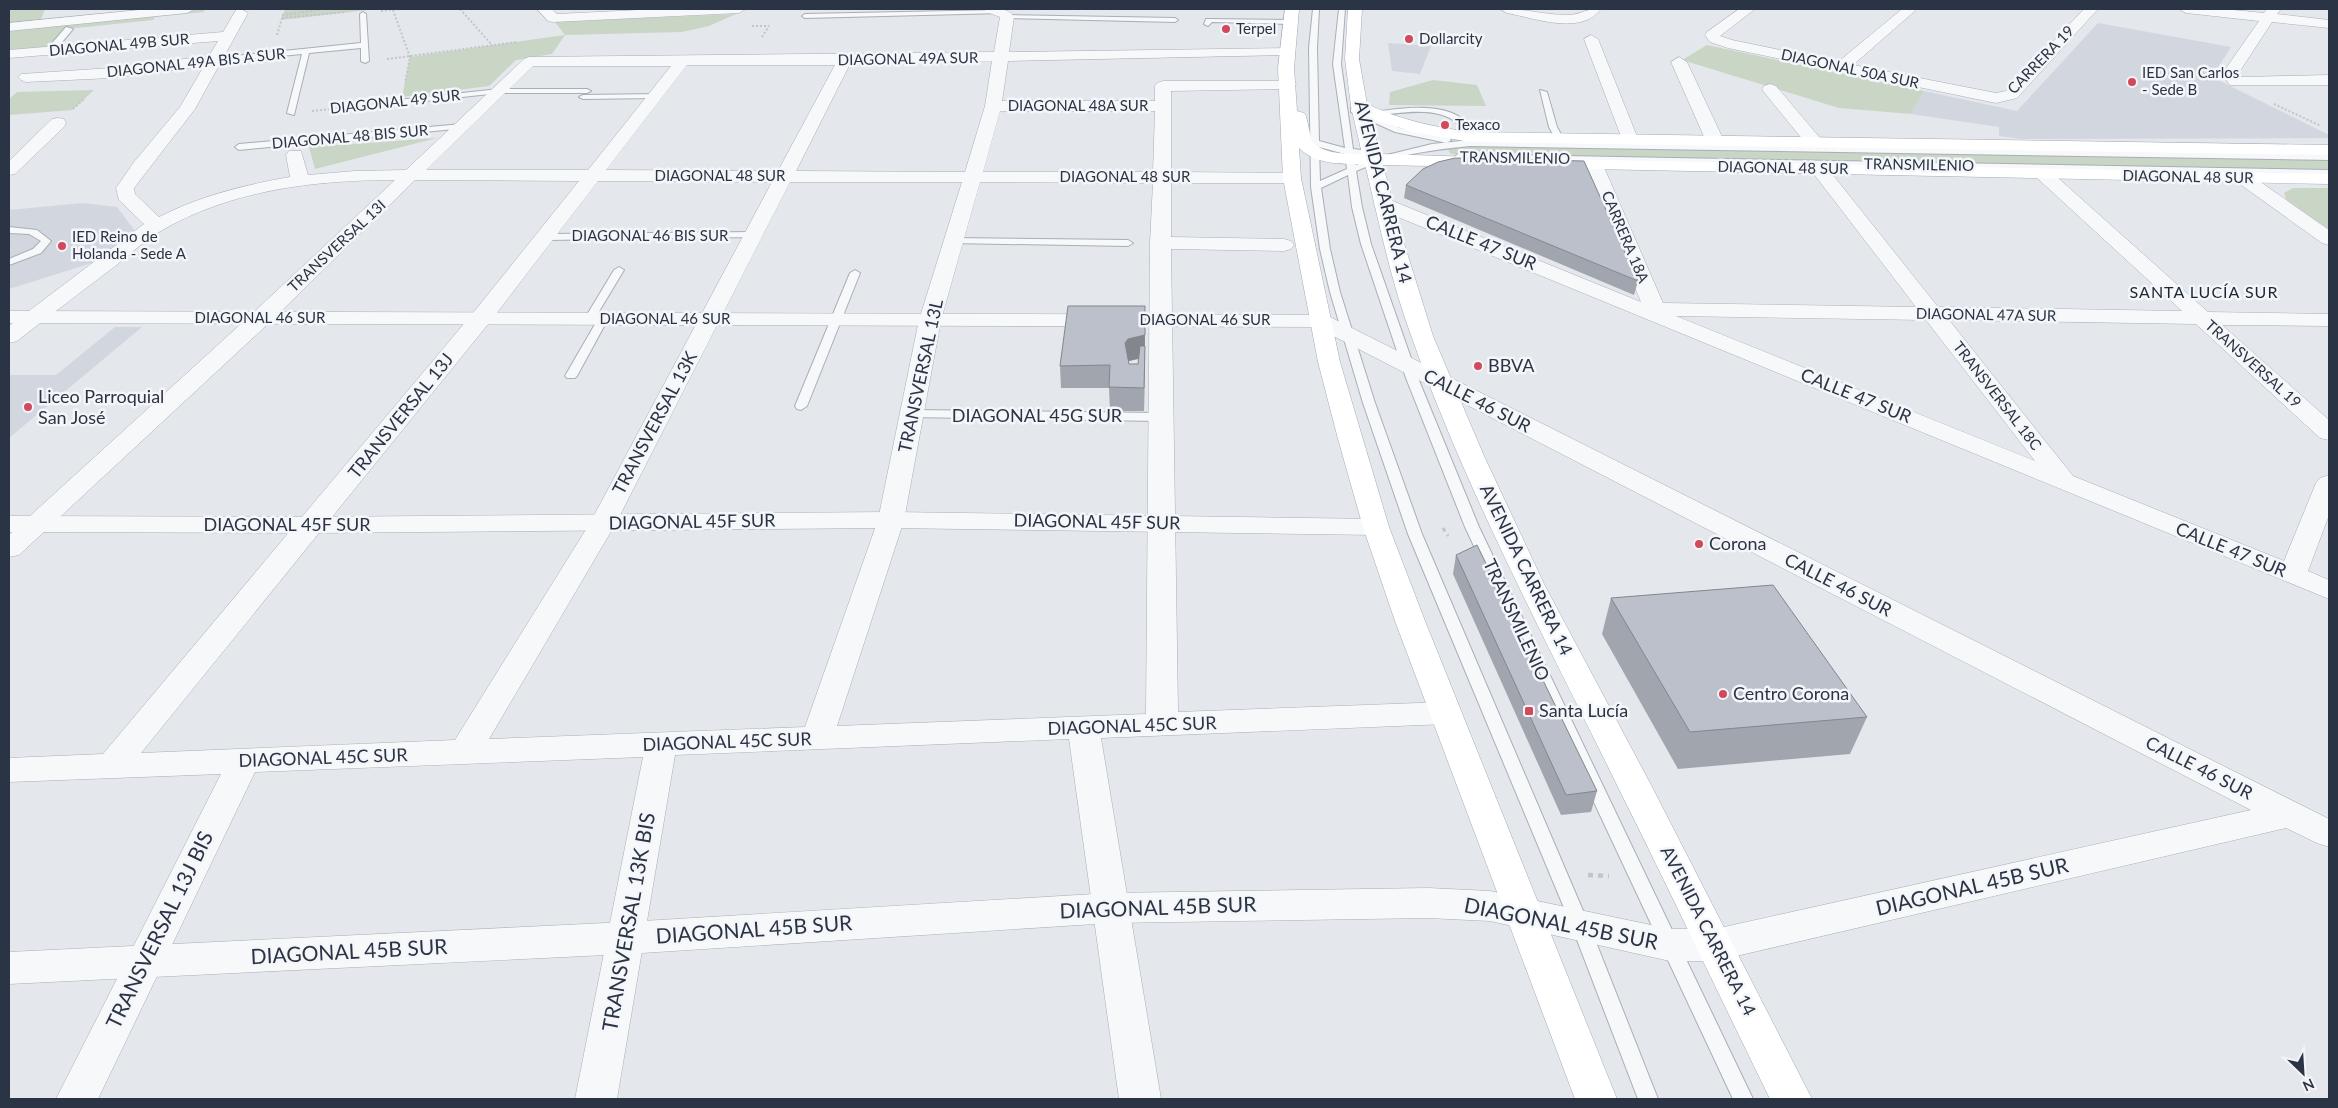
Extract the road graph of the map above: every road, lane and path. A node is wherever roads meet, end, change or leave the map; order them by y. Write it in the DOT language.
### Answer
graph roads {
  1 [pos="188,9"];
  2 [pos="324,9"];
  3 [pos="460,9"];
  4 [pos="739,9"];
  5 [pos="1316,9"];
  6 [pos="1342,9"];
  7 [pos="1355,9"];
  8 [pos="1507,9"];
  9 [pos="1594,9"];
  10 [pos="1748,9"];
  11 [pos="1910,9"];
  12 [pos="2090,9"];
  13 [pos="2186,9"];
  14 [pos="168,10"];
  15 [pos="392,10"];
  16 [pos="692,10"];
  17 [pos="347,12"];
  18 [pos="629,12"];
  19 [pos="241,13"];
  20 [pos="548,13"];
  21 [pos="1000,13"];
  22 [pos="2271,13"];
  23 [pos="363,14"];
  24 [pos="283,15"];
  25 [pos="805,16"];
  26 [pos="1291,16"];
  27 [pos="282,18"];
  28 [pos="1175,20"];
  29 [pos="153,21"];
  30 [pos="1208,24"];
  31 [pos="2329,24"];
  32 [pos="9,26"];
  33 [pos="69,29"];
  34 [pos="229,36"];
  35 [pos="1591,39"];
  36 [pos="135,45"];
  37 [pos="365,45"];
  38 [pos="492,45"];
  39 [pos="50,51"];
  40 [pos="306,51"];
  41 [pos="1287,51"];
  42 [pos="9,54"];
  43 [pos="1000,58"];
  44 [pos="216,60"];
  45 [pos="845,60"];
  46 [pos="365,61"];
  47 [pos="683,61"];
  48 [pos="529,62"];
  49 [pos="1679,62"];
  50 [pos="1841,67"];
  51 [pos="2329,80"];
  52 [pos="2235,82"];
  53 [pos="1288,84"];
  54 [pos="1770,89"];
  55 [pos="499,91"];
  56 [pos="1543,92"];
  57 [pos="655,96"];
  58 [pos="1162,96"];
  59 [pos="1986,97"];
  60 [pos="401,102"];
  61 [pos="1341,102"];
  62 [pos="379,104"];
  63 [pos="993,106"];
  64 [pos="1365,111"];
  65 [pos="292,114"];
  66 [pos="58,123"];
  67 [pos="462,126"];
  68 [pos="2321,126"];
  69 [pos="1559,138"];
  70 [pos="1630,139"];
  71 [pos="1470,140"];
  72 [pos="1715,141"];
  73 [pos="1814,142"];
  74 [pos="238,147"];
  75 [pos="1315,147"];
  76 [pos="2329,150"];
  77 [pos="295,155"];
  78 [pos="2329,157"];
  79 [pos="1397,158"];
  80 [pos="1449,159"];
  81 [pos="1350,165"];
  82 [pos="1594,165"];
  83 [pos="1819,169"];
  84 [pos="9,170"];
  85 [pos="2329,173"];
  86 [pos="2042,174"];
  87 [pos="1375,175"];
  88 [pos="411,176"];
  89 [pos="594,176"];
  90 [pos="784,176"];
  91 [pos="972,177"];
  92 [pos="1161,177"];
  93 [pos="1292,178"];
  94 [pos="2243,178"];
  95 [pos="2329,179"];
  96 [pos="300,180"];
  97 [pos="1316,187"];
  98 [pos="156,225"];
  99 [pos="9,230"];
  100 [pos="754,235"];
  101 [pos="547,237"];
  102 [pos="2329,239"];
  103 [pos="952,241"];
  104 [pos="1128,243"];
  105 [pos="1160,243"];
  106 [pos="1284,244"];
  107 [pos="9,262"];
  108 [pos="619,270"];
  109 [pos="855,273"];
  110 [pos="1649,309"];
  111 [pos="1934,314"];
  112 [pos="9,317"];
  113 [pos="34,317"];
  114 [pos="261,318"];
  115 [pos="482,318"];
  116 [pos="596,318"];
  117 [pos="2202,318"];
  118 [pos="710,319"];
  119 [pos="836,319"];
  120 [pos="930,320"];
  121 [pos="1160,320"];
  122 [pos="2329,320"];
  123 [pos="1320,321"];
  124 [pos="9,336"];
  125 [pos="1349,337"];
  126 [pos="1408,366"];
  127 [pos="571,376"];
  128 [pos="1441,382"];
  129 [pos="800,406"];
  130 [pos="913,414"];
  131 [pos="1160,417"];
  132 [pos="2329,433"];
  133 [pos="2064,481"];
  134 [pos="2329,483"];
  135 [pos="891,520"];
  136 [pos="1161,522"];
  137 [pos="603,523"];
  138 [pos="21,524"];
  139 [pos="312,526"];
  140 [pos="1376,527"];
  141 [pos="9,549"];
  142 [pos="2292,575"];
  143 [pos="2329,590"];
  144 [pos="1446,713"];
  145 [pos="1162,725"];
  146 [pos="1084,728"];
  147 [pos="817,738"];
  148 [pos="661,744"];
  149 [pos="465,752"];
  150 [pos="244,761"];
  151 [pos="112,766"];
  152 [pos="9,770"];
  153 [pos="2290,814"];
  154 [pos="2329,834"];
  155 [pos="1588,875"];
  156 [pos="1615,877"];
  157 [pos="1111,908"];
  158 [pos="1524,914"];
  159 [pos="1581,927"];
  160 [pos="626,938"];
  161 [pos="1670,945"];
  162 [pos="1715,945"];
  163 [pos="144,962"];
  164 [pos="9,968"];
  165 [pos="77,1099"];
  166 [pos="596,1099"];
  167 [pos="1140,1099"];
  168 [pos="1596,1099"];
  169 [pos="1648,1099"];
  170 [pos="1743,1099"];
  171 [pos="1791,1099"];
  1 -- 14 [label="street"];
  2 -- 24 [label="path"];
  3 -- 38 [label="path"];
  4 -- 16 [label="street"];
  5 -- 75 [label="lane"];
  6 -- 61 [label="lane, TRANSMILENIO"];
  7 -- 64 [label="main road, AVENIDA CARRERA 14"];
  8 -- 9 [label="street"];
  10 -- 50 [label="street, DIAGONAL 50A SUR"];
  11 -- 50 [label="street"];
  12 -- 59 [label="street, CARRERA 19"];
  13 -- 22 [label="street"];
  14 -- 32 [label="street"];
  15 -- 60 [label="path"];
  16 -- 18 [label="street"];
  17 -- 27 [label="path"];
  18 -- 20 [label="street"];
  19 -- 34 [label="street"];
  21 -- 25 [label="lane"];
  21 -- 28 [label="lane"];
  21 -- 43 [label="street, TRANSVERSAL 13L"];
  22 -- 31 [label="street"];
  22 -- 52 [label="street"];
  23 -- 37 [label="lane"];
  26 -- 30 [label="lane"];
  26 -- 41 [label="main road"];
  29 -- 36 [label="street"];
  33 -- 39 [label="lane"];
  34 -- 36 [label="street, DIAGONAL 49B SUR"];
  34 -- 44 [label="street"];
  35 -- 70 [label="street"];
  36 -- 39 [label="street, DIAGONAL 49B SUR"];
  37 -- 40 [label="lane, DIAGONAL 49A BIS A SUR"];
  37 -- 46 [label="lane"];
  39 -- 42 [label="street, DIAGONAL 49B SUR"];
  39 -- 44 [label="street, DIAGONAL 49A BIS A SUR"];
  40 -- 44 [label="lane, DIAGONAL 49A BIS A SUR"];
  40 -- 65 [label="lane"];
  41 -- 43 [label="street, DIAGONAL 49A SUR"];
  41 -- 53 [label="main road"];
  43 -- 45 [label="street, DIAGONAL 49A SUR"];
  43 -- 63 [label="street, TRANSVERSAL 13L"];
  44 -- 98 [label="street"];
  45 -- 47 [label="street, DIAGONAL 49A SUR"];
  45 -- 90 [label="street, TRANSVERSAL 13K"];
  47 -- 48 [label="street, DIAGONAL 49A SUR"];
  47 -- 57 [label="street, TRANSVERSAL 13J"];
  48 -- 55 [label="street, TRANSVERSAL 13I"];
  49 -- 72 [label="street"];
  50 -- 59 [label="street, DIAGONAL 50A SUR"];
  51 -- 52 [label="street"];
  52 -- 68 [label="path"];
  53 -- 58 [label="street"];
  53 -- 75 [label="main road"];
  53 -- 93 [label="main road"];
  54 -- 73 [label="street"];
  55 -- 57 [label="lane, DIAGONAL 49 SUR"];
  55 -- 60 [label="lane, DIAGONAL 49 SUR"];
  55 -- 67 [label="street, TRANSVERSAL 13I"];
  56 -- 69 [label="lane"];
  57 -- 89 [label="street, TRANSVERSAL 13J"];
  58 -- 63 [label="street, DIAGONAL 48A SUR"];
  58 -- 92 [label="street"];
  60 -- 62 [label="lane, DIAGONAL 49 SUR"];
  61 -- 64 [label="lane"];
  61 -- 81 [label="lane, TRANSMILENIO"];
  62 -- 65 [label="path, DIAGONAL 49 SUR"];
  63 -- 91 [label="street, TRANSVERSAL 13L"];
  64 -- 71 [label="main road, DIAGONAL 48 SUR"];
  64 -- 87 [label="main road, AVENIDA CARRERA 14"];
  66 -- 84 [label="street"];
  67 -- 74 [label="lane, DIAGONAL 48 BIS SUR"];
  67 -- 88 [label="street, TRANSVERSAL 13I"];
  69 -- 70 [label="main road, DIAGONAL 48 SUR"];
  69 -- 71 [label="main road, DIAGONAL 48 SUR"];
  70 -- 72 [label="main road, DIAGONAL 48 SUR"];
  71 -- 78 [label="lane, TRANSMILENIO"];
  71 -- 79 [label="lane, TRANSMILENIO"];
  72 -- 73 [label="main road, DIAGONAL 48 SUR"];
  73 -- 76 [label="main road, DIAGONAL 48 SUR"];
  75 -- 81 [label="main road, DIAGONAL 48 SUR"];
  75 -- 97 [label="lane"];
  77 -- 96 [label="street"];
  79 -- 80 [label="main road, DIAGONAL 48 SUR"];
  79 -- 87 [label="main road, DIAGONAL 48 SUR"];
  80 -- 82 [label="main road, DIAGONAL 48 SUR"];
  80 -- 85 [label="lane, TRANSMILENIO"];
  80 -- 87 [label="main road"];
  81 -- 87 [label="main road, DIAGONAL 48 SUR"];
  81 -- 97 [label="lane"];
  81 -- 126 [label="lane, TRANSMILENIO"];
  82 -- 83 [label="main road, DIAGONAL 48 SUR"];
  82 -- 110 [label="street, CARRERA 18A"];
  83 -- 86 [label="main road, DIAGONAL 48 SUR"];
  83 -- 111 [label="street, TRANSVERSAL 18C"];
  86 -- 94 [label="main road, DIAGONAL 48 SUR"];
  86 -- 117 [label="street, TRANSVERSAL 19"];
  87 -- 110 [label="street, CALLE 47 SUR"];
  87 -- 128 [label="main road, AVENIDA CARRERA 14"];
  88 -- 89 [label="street, DIAGONAL 48 SUR"];
  88 -- 96 [label="street, DIAGONAL 48 SUR"];
  88 -- 114 [label="street, TRANSVERSAL 13I"];
  89 -- 90 [label="street, DIAGONAL 48 SUR"];
  89 -- 101 [label="street, TRANSVERSAL 13J"];
  90 -- 91 [label="street, DIAGONAL 48 SUR"];
  90 -- 100 [label="street, TRANSVERSAL 13K"];
  91 -- 92 [label="street, DIAGONAL 48 SUR"];
  91 -- 103 [label="street, TRANSVERSAL 13L"];
  92 -- 93 [label="street, DIAGONAL 48 SUR"];
  92 -- 105 [label="street"];
  93 -- 123 [label="main road"];
  94 -- 95 [label="main road, DIAGONAL 48 SUR"];
  94 -- 102 [label="street"];
  96 -- 98 [label="street, DIAGONAL 48 SUR"];
  97 -- 125 [label="lane"];
  98 -- 113 [label="street, DIAGONAL 48 SUR"];
  99 -- 107 [label="lane"];
  100 -- 101 [label="lane, DIAGONAL 46 BIS SUR"];
  100 -- 118 [label="street, TRANSVERSAL 13K"];
  101 -- 115 [label="street, TRANSVERSAL 13J"];
  103 -- 104 [label="lane"];
  103 -- 120 [label="street, TRANSVERSAL 13L"];
  105 -- 106 [label="street"];
  105 -- 121 [label="street"];
  108 -- 116 [label="lane"];
  109 -- 119 [label="lane"];
  110 -- 111 [label="street, DIAGONAL 47A SUR"];
  110 -- 133 [label="street, CALLE 47 SUR"];
  111 -- 117 [label="street, DIAGONAL 47A SUR"];
  111 -- 133 [label="street, TRANSVERSAL 18C"];
  112 -- 113 [label="street, DIAGONAL 46 SUR"];
  113 -- 114 [label="street, DIAGONAL 46 SUR"];
  113 -- 124 [label="street, DIAGONAL 48 SUR"];
  114 -- 115 [label="street, DIAGONAL 46 SUR"];
  114 -- 138 [label="street, TRANSVERSAL 13I"];
  115 -- 116 [label="street, DIAGONAL 46 SUR"];
  115 -- 139 [label="street, TRANSVERSAL 13J"];
  116 -- 118 [label="street, DIAGONAL 46 SUR"];
  116 -- 127 [label="lane"];
  117 -- 122 [label="street, DIAGONAL 47A SUR"];
  117 -- 132 [label="street, TRANSVERSAL 19"];
  118 -- 119 [label="street, DIAGONAL 46 SUR"];
  118 -- 137 [label="street, TRANSVERSAL 13K"];
  119 -- 120 [label="street, DIAGONAL 46 SUR"];
  119 -- 129 [label="lane"];
  120 -- 121 [label="street, DIAGONAL 46 SUR"];
  120 -- 130 [label="street, TRANSVERSAL 13L"];
  121 -- 123 [label="street, DIAGONAL 46 SUR"];
  121 -- 131 [label="street"];
  123 -- 125 [label="street, CALLE 46 SUR"];
  123 -- 140 [label="main road"];
  125 -- 126 [label="street, CALLE 46 SUR"];
  125 -- 159 [label="lane"];
  126 -- 128 [label="street, CALLE 46 SUR"];
  126 -- 161 [label="lane, TRANSMILENIO"];
  128 -- 153 [label="street, CALLE 46 SUR"];
  128 -- 162 [label="main road, AVENIDA CARRERA 14"];
  130 -- 131 [label="lane, DIAGONAL 45G SUR"];
  130 -- 135 [label="street, TRANSVERSAL 13L"];
  131 -- 136 [label="street"];
  133 -- 142 [label="street, CALLE 47 SUR"];
  134 -- 142 [label="street"];
  135 -- 136 [label="street, DIAGONAL 45F SUR"];
  135 -- 137 [label="street, DIAGONAL 45F SUR"];
  135 -- 147 [label="street, TRANSVERSAL 13L"];
  136 -- 140 [label="street, DIAGONAL 45F SUR"];
  136 -- 145 [label="street"];
  137 -- 139 [label="street, DIAGONAL 45F SUR"];
  137 -- 149 [label="street, TRANSVERSAL 13K"];
  138 -- 139 [label="street, DIAGONAL 45F SUR"];
  138 -- 141 [label="street, TRANSVERSAL 13I"];
  139 -- 151 [label="street, TRANSVERSAL 13J"];
  140 -- 144 [label="main road"];
  142 -- 143 [label="street, CALLE 47 SUR"];
  144 -- 145 [label="street, DIAGONAL 45C SUR"];
  144 -- 158 [label="main road"];
  145 -- 146 [label="street, DIAGONAL 45C SUR"];
  146 -- 147 [label="street, DIAGONAL 45C SUR"];
  146 -- 157 [label="street"];
  147 -- 148 [label="street, DIAGONAL 45C SUR"];
  148 -- 149 [label="street, DIAGONAL 45C SUR"];
  148 -- 160 [label="street, TRANSVERSAL 13K BIS"];
  149 -- 150 [label="street, DIAGONAL 45C SUR"];
  150 -- 151 [label="street, DIAGONAL 45C SUR"];
  150 -- 163 [label="street, TRANSVERSAL 13J BIS"];
  151 -- 152 [label="street, DIAGONAL 45C SUR"];
  153 -- 154 [label="street, CALLE 46 SUR"];
  153 -- 162 [label="street, DIAGONAL 45B SUR"];
  155 -- 156 [label="path"];
  157 -- 158 [label="street, DIAGONAL 45B SUR"];
  157 -- 160 [label="street, DIAGONAL 45B SUR"];
  157 -- 167 [label="street"];
  158 -- 159 [label="street, DIAGONAL 45B SUR"];
  158 -- 168 [label="main road"];
  159 -- 161 [label="street, DIAGONAL 45B SUR"];
  159 -- 169 [label="lane"];
  160 -- 163 [label="street, DIAGONAL 45B SUR"];
  160 -- 166 [label="street, TRANSVERSAL 13K BIS"];
  161 -- 162 [label="street, DIAGONAL 45B SUR"];
  161 -- 170 [label="lane, TRANSMILENIO"];
  162 -- 171 [label="main road, AVENIDA CARRERA 14"];
  163 -- 164 [label="street, DIAGONAL 45B SUR"];
  163 -- 165 [label="street, TRANSVERSAL 13J BIS"];
}
